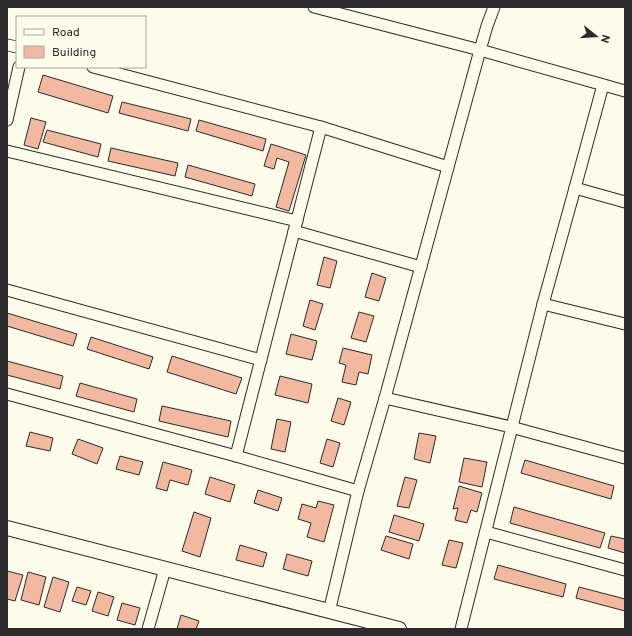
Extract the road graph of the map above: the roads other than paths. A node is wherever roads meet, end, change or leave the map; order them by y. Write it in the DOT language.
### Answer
graph roads {
  1 [pos="314,7"];
  2 [pos="494,7"];
  3 [pos="480,50"];
  4 [pos="19,68"];
  5 [pos="97,68"];
  6 [pos="603,85"];
  7 [pos="625,91"];
  8 [pos="7,120"];
  9 [pos="321,127"];
  10 [pos="7,151"];
  11 [pos="448,168"];
  12 [pos="576,188"];
  13 [pos="625,202"];
  14 [pos="296,226"];
  15 [pos="421,267"];
  16 [pos="7,290"];
  17 [pos="543,304"];
  18 [pos="625,324"];
  19 [pos="261,360"];
  20 [pos="7,394"];
  21 [pos="385,398"];
  22 [pos="511,427"];
  23 [pos="236,456"];
  24 [pos="625,458"];
  25 [pos="358,491"];
  26 [pos="7,528"];
  27 [pos="486,532"];
  28 [pos="165,569"];
  29 [pos="625,570"];
  30 [pos="329,612"];
  31 [pos="148,629"];
  32 [pos="399,629"];
  33 [pos="461,629"];
  1 -- 3 [label="street"];
  2 -- 3 [label="street"];
  3 -- 6 [label="street"];
  3 -- 11 [label="street"];
  4 -- 8 [label="street"];
  5 -- 9 [label="street"];
  6 -- 7 [label="street"];
  6 -- 12 [label="street"];
  9 -- 11 [label="street"];
  9 -- 14 [label="street"];
  10 -- 14 [label="street"];
  11 -- 15 [label="street"];
  12 -- 13 [label="street"];
  12 -- 17 [label="street"];
  14 -- 15 [label="street"];
  14 -- 19 [label="street"];
  15 -- 21 [label="street"];
  16 -- 19 [label="street"];
  17 -- 18 [label="street"];
  17 -- 22 [label="street"];
  19 -- 23 [label="street"];
  20 -- 23 [label="street"];
  21 -- 22 [label="street"];
  21 -- 25 [label="street"];
  22 -- 24 [label="street"];
  22 -- 27 [label="street"];
  23 -- 25 [label="street"];
  25 -- 30 [label="street"];
  26 -- 28 [label="street"];
  27 -- 29 [label="street"];
  27 -- 33 [label="street"];
  28 -- 30 [label="street"];
  28 -- 31 [label="street"];
  30 -- 32 [label="street"];
}
